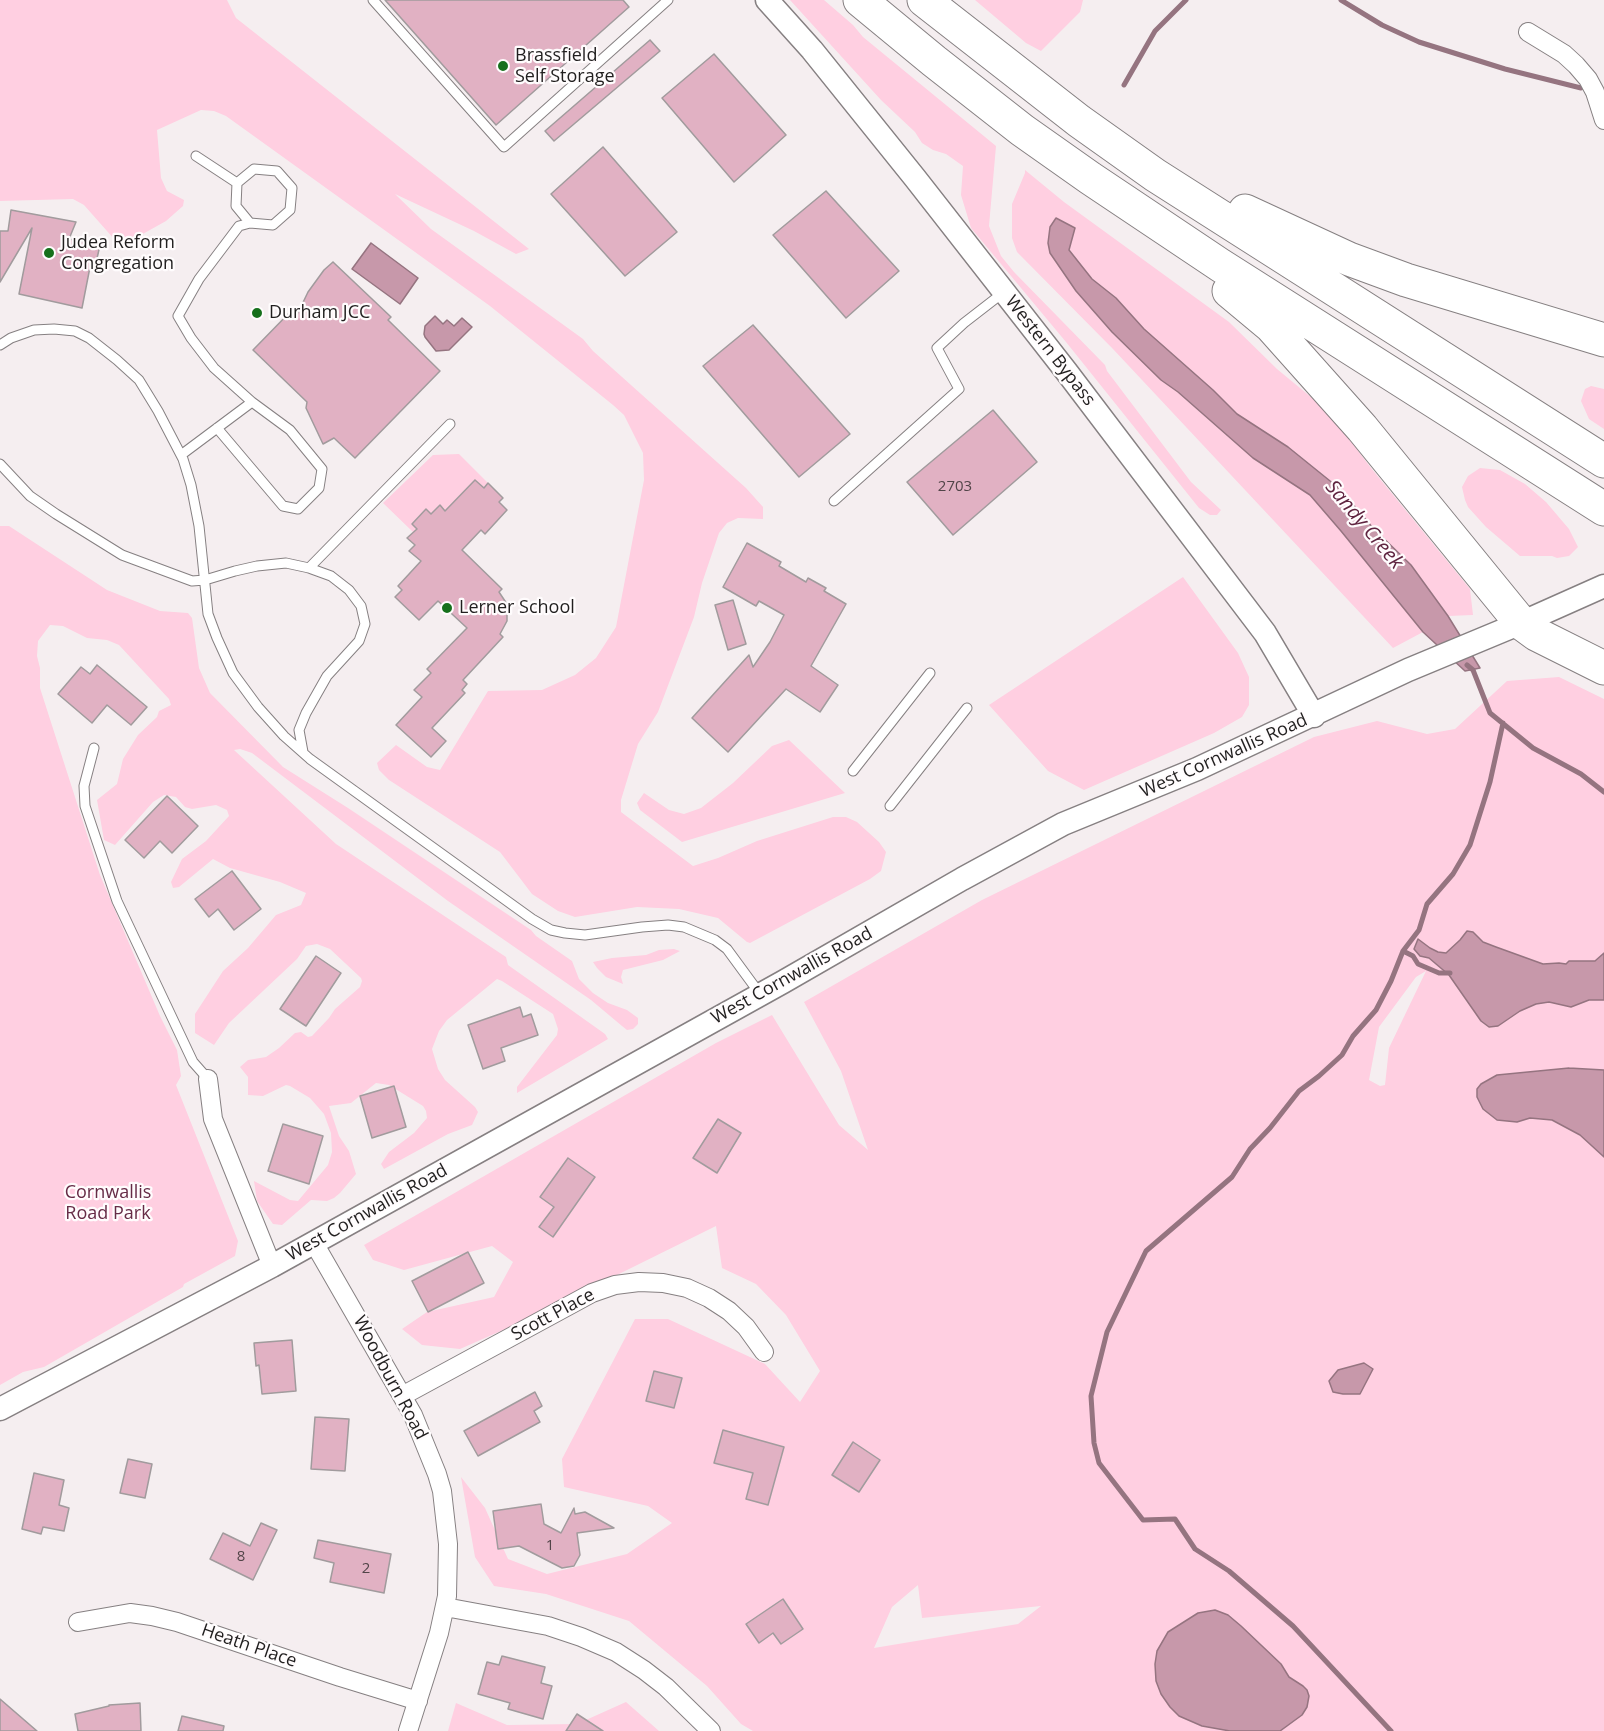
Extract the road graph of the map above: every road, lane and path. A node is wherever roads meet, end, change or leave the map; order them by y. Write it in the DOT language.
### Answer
graph roads {
  1 [pos="373,0"];
  2 [pos="668,0"];
  3 [pos="767,0"];
  4 [pos="860,0"];
  5 [pos="924,0"];
  6 [pos="1528,32"];
  7 [pos="1604,120"];
  8 [pos="196,156"];
  9 [pos="1155,175"];
  10 [pos="1090,178"];
  11 [pos="237,183"];
  12 [pos="250,223"];
  13 [pos="1004,292"];
  14 [pos="1604,340"];
  15 [pos="0,345"];
  16 [pos="252,402"];
  17 [pos="450,424"];
  18 [pos="218,428"];
  19 [pos="182,455"];
  20 [pos="1604,461"];
  21 [pos="0,464"];
  22 [pos="834,501"];
  23 [pos="1604,509"];
  24 [pos="309,568"];
  25 [pos="205,580"];
  26 [pos="1604,586"];
  27 [pos="1521,623"];
  28 [pos="1604,668"];
  29 [pos="930,673"];
  30 [pos="967,708"];
  31 [pos="1314,716"];
  32 [pos="94,748"];
  33 [pos="303,752"];
  34 [pos="854,771"];
  35 [pos="890,806"];
  36 [pos="760,994"];
  37 [pos="208,1079"];
  38 [pos="314,1243"];
  39 [pos="272,1266"];
  40 [pos="764,1352"];
  41 [pos="402,1396"];
  42 [pos="0,1408"];
  43 [pos="446,1607"];
  44 [pos="78,1622"];
  45 [pos="418,1701"];
  46 [pos="408,1731"];
  47 [pos="711,1731"];
  1 -- 2 [label="lane"];
  3 -- 13 [label="street, Western Bypass"];
  4 -- 10 [label="highway"];
  5 -- 9 [label="highway"];
  6 -- 7 [label="street"];
  8 -- 11 [label="lane"];
  9 -- 14 [label="highway"];
  9 -- 20 [label="highway"];
  10 -- 23 [label="highway"];
  10 -- 27 [label="highway"];
  11 -- 12 [label="lane"];
  11 -- 12 [label="lane"];
  12 -- 16 [label="lane"];
  13 -- 22 [label="lane"];
  13 -- 31 [label="street, Western Bypass"];
  15 -- 19 [label="lane"];
  16 -- 18 [label="lane"];
  16 -- 18 [label="lane"];
  17 -- 24 [label="lane"];
  18 -- 19 [label="lane"];
  19 -- 25 [label="lane"];
  21 -- 25 [label="lane"];
  24 -- 25 [label="lane"];
  24 -- 33 [label="lane"];
  25 -- 33 [label="lane"];
  26 -- 27 [label="street, West Cornwallis Road"];
  27 -- 28 [label="highway"];
  27 -- 31 [label="street, West Cornwallis Road"];
  29 -- 34 [label="lane"];
  30 -- 35 [label="lane"];
  31 -- 36 [label="street, West Cornwallis Road"];
  32 -- 37 [label="lane"];
  33 -- 36 [label="lane"];
  36 -- 38 [label="street, West Cornwallis Road"];
  37 -- 39 [label="street"];
  38 -- 39 [label="street, West Cornwallis Road"];
  38 -- 41 [label="street, Woodburn Road"];
  39 -- 42 [label="street, West Cornwallis Road"];
  40 -- 41 [label="street, Scott Place"];
  41 -- 43 [label="street, Woodburn Road"];
  43 -- 45 [label="street, Woodburn Road"];
  43 -- 47 [label="street"];
  44 -- 45 [label="street, Heath Place"];
  45 -- 46 [label="street, Woodburn Road"];
}
